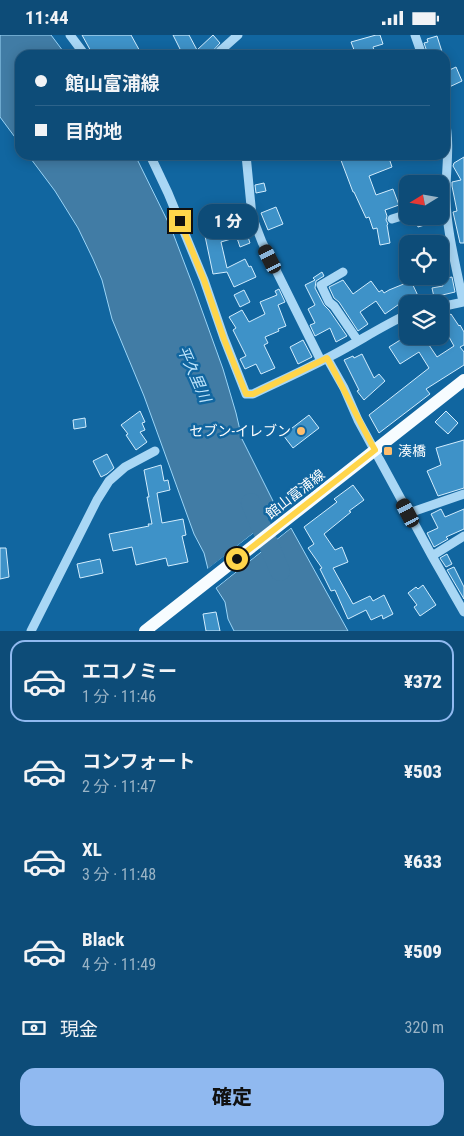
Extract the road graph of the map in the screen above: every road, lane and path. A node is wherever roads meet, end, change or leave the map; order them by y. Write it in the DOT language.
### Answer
graph roads {
  1 [pos="70,35"];
  2 [pos="238,35"];
  3 [pos="415,35"];
  4 [pos="81,50"];
  5 [pos="221,50"];
  6 [pos="420,50"];
  7 [pos="152,160"];
  8 [pos="246,160"];
  9 [pos="446,160"];
  10 [pos="445,175"];
  11 [pos="399,217"];
  12 [pos="392,219"];
  13 [pos="448,225"];
  14 [pos="343,272"];
  15 [pos="463,302"];
  16 [pos="449,305"];
  17 [pos="399,318"];
  18 [pos="358,341"];
  19 [pos="324,359"];
  20 [pos="464,380"];
  21 [pos="375,450"];
  22 [pos="155,451"];
  23 [pos="464,494"];
  24 [pos="408,513"];
  25 [pos="464,536"];
  26 [pos="432,556"];
  27 [pos="464,612"];
  28 [pos="31,631"];
  29 [pos="145,631"];
  1 -- 4 [label="street"];
  2 -- 5 [label="street"];
  3 -- 6 [label="street"];
  7 -- 19 [label="street"];
  8 -- 19 [label="street"];
  9 -- 10 [label="street"];
  11 -- 12 [label="street"];
  13 -- 15 [label="street"];
  14 -- 18 [label="street"];
  15 -- 16 [label="street"];
  17 -- 18 [label="street"];
  18 -- 19 [label="street"];
  19 -- 21 [label="street"];
  20 -- 21 [label="main road, 館山富浦線"];
  21 -- 24 [label="street"];
  21 -- 29 [label="main road, 館山富浦線"];
  22 -- 28 [label="street"];
  23 -- 24 [label="street"];
  24 -- 26 [label="street"];
  25 -- 26 [label="street"];
  26 -- 27 [label="street"];
}
